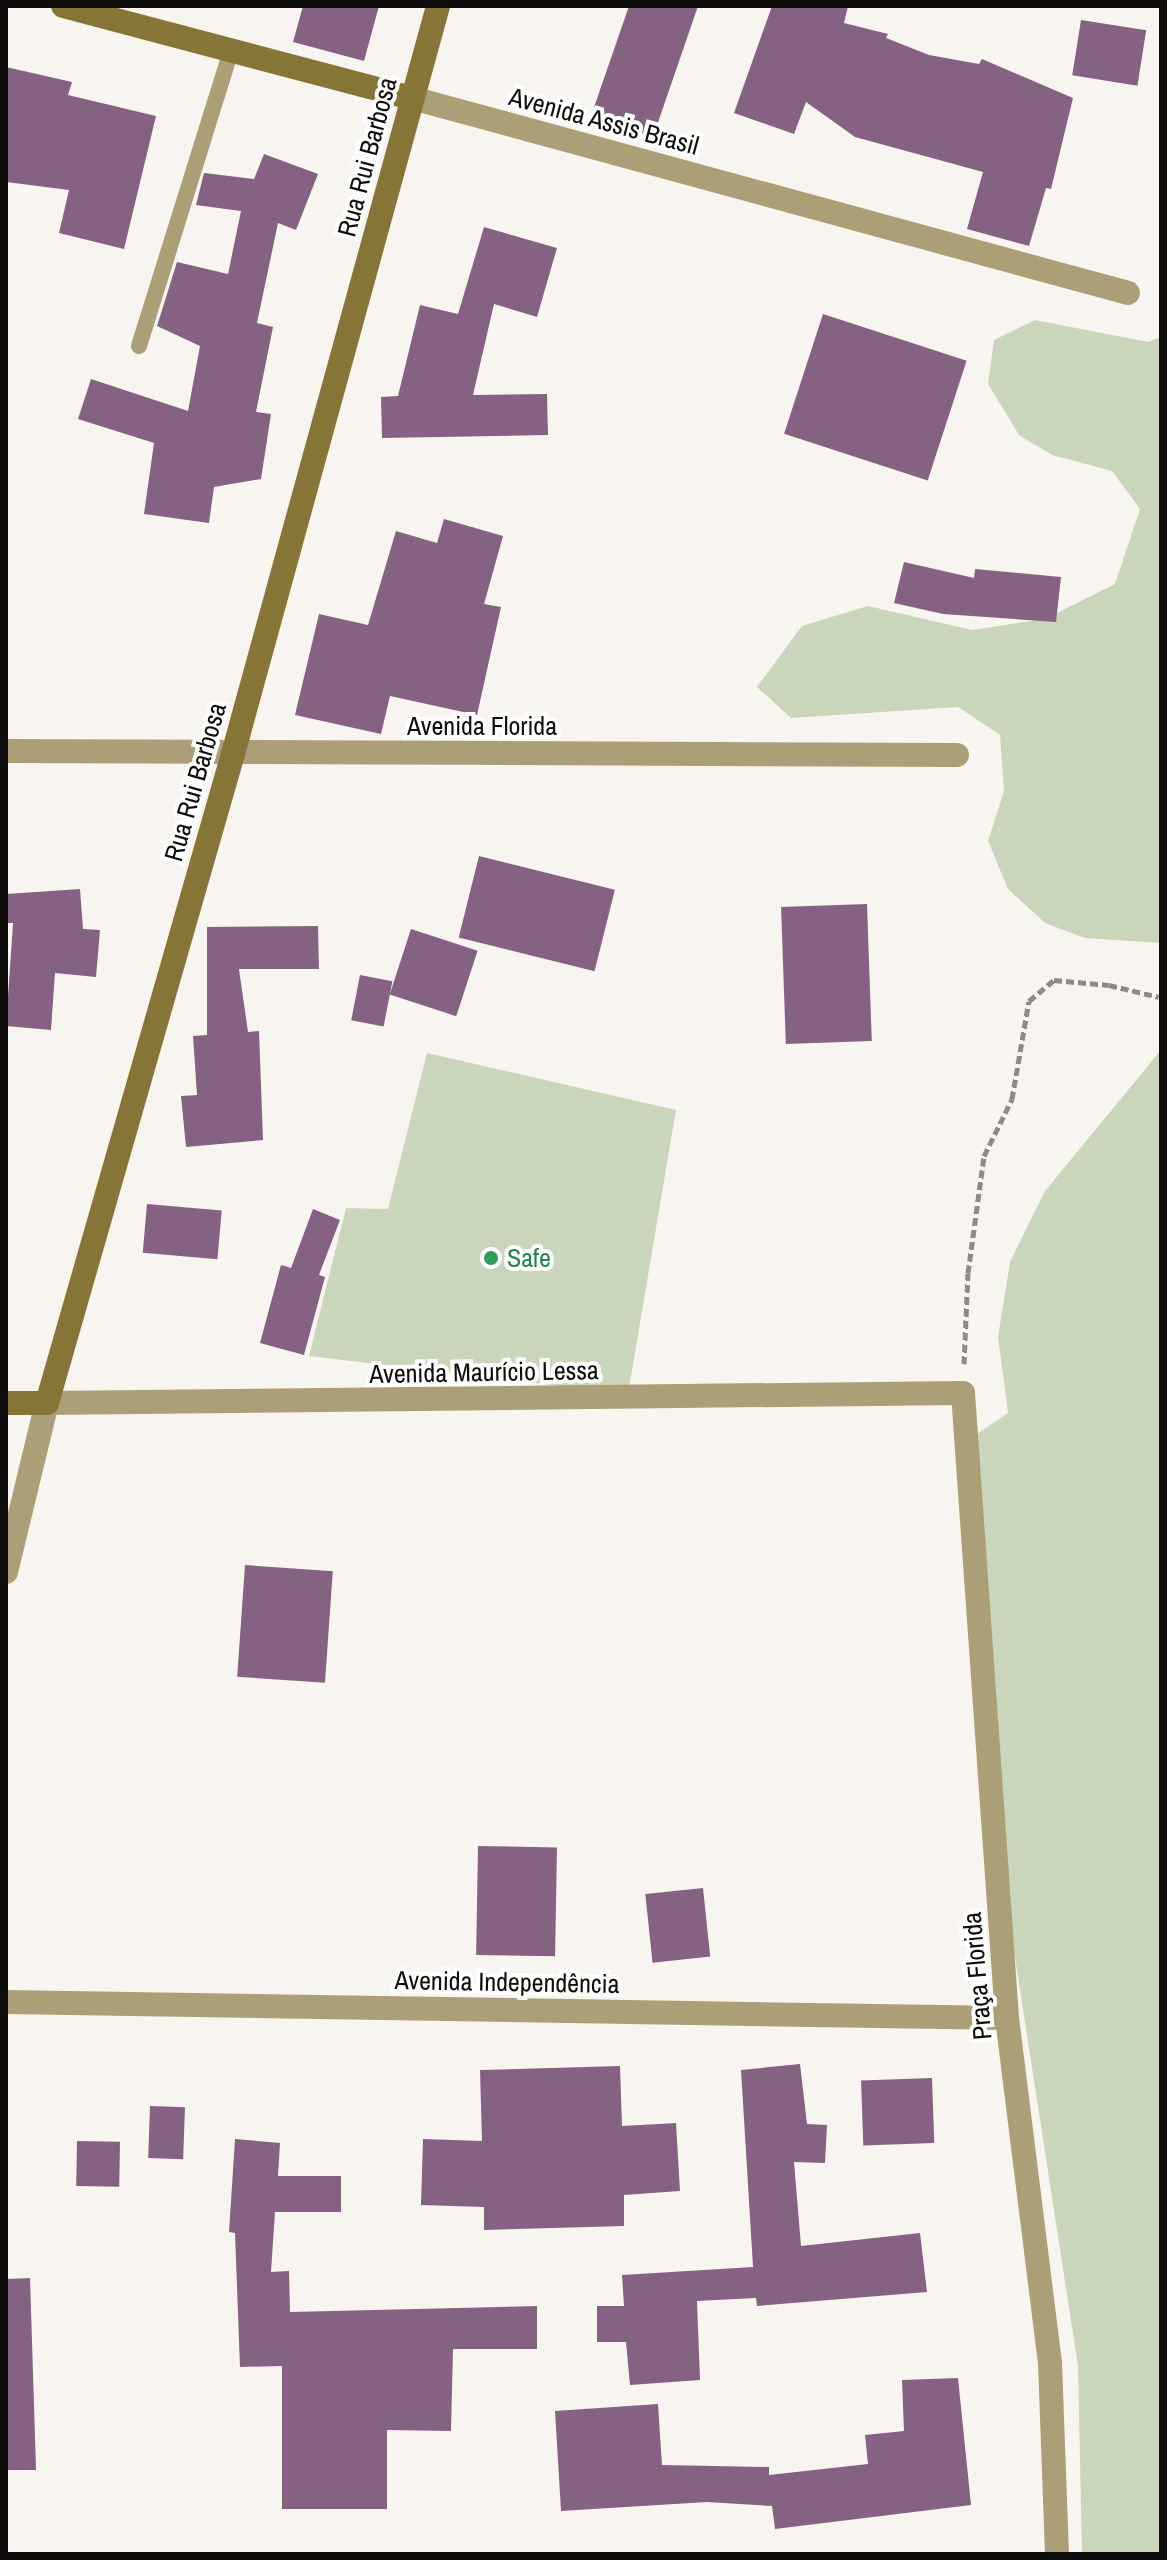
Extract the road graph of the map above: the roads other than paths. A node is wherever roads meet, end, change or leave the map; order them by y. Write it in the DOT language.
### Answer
graph roads {
  1 [pos="63,6"];
  2 [pos="438,6"];
  3 [pos="231,50"];
  4 [pos="412,98"];
  5 [pos="1128,293"];
  6 [pos="139,346"];
  7 [pos="6,751"];
  8 [pos="233,754"];
  9 [pos="957,755"];
  10 [pos="963,1393"];
  11 [pos="6,1403"];
  12 [pos="47,1403"];
  13 [pos="6,1572"];
  14 [pos="6,2002"];
  15 [pos="1007,2018"];
  16 [pos="1057,2554"];
  1 -- 3 [label="street, Avenida Assis Brasil"];
  2 -- 4 [label="street, Rua Rui Barbosa"];
  3 -- 4 [label="street, Avenida Assis Brasil"];
  3 -- 6 [label="lane"];
  4 -- 5 [label="street, Avenida Assis Brasil"];
  4 -- 8 [label="street, Rua Rui Barbosa"];
  7 -- 8 [label="street, Avenida Florida"];
  8 -- 9 [label="street, Avenida Florida"];
  8 -- 12 [label="street, Rua Rui Barbosa"];
  10 -- 12 [label="street, Avenida Maurício Lessa"];
  10 -- 15 [label="street, Praça Florida"];
  11 -- 12 [label="street, Avenida Maurício Lessa"];
  12 -- 13 [label="street, Rua Rui Barbosa"];
  14 -- 15 [label="street, Avenida Independência"];
  15 -- 16 [label="street, Praça Florida"];
}
